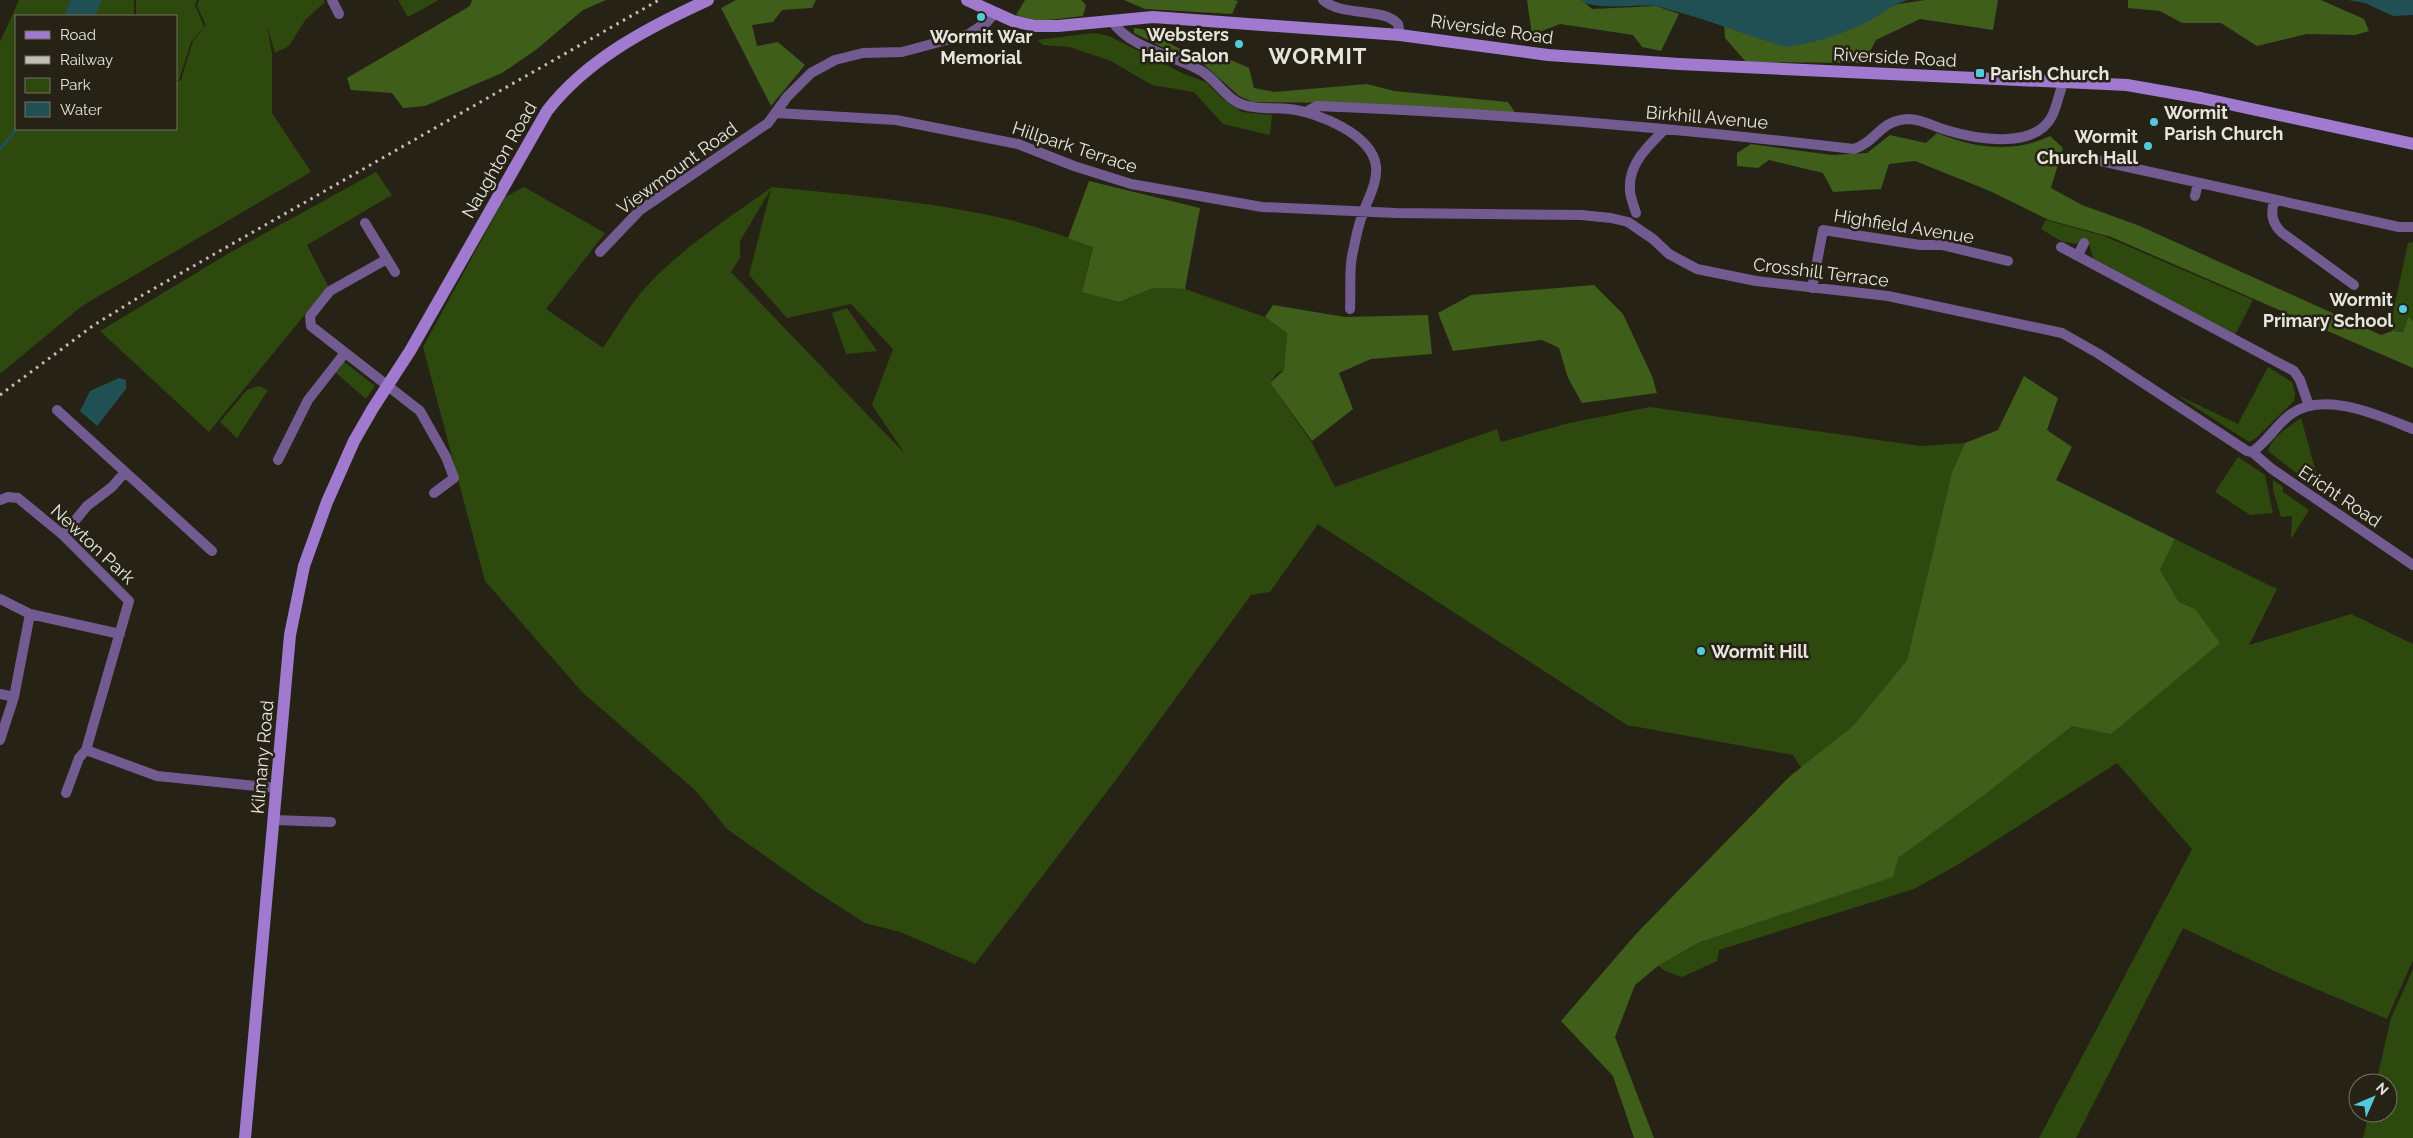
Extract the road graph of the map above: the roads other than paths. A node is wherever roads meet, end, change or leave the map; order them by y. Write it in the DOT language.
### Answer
graph roads {
  1 [pos="332,0"];
  2 [pos="708,0"];
  3 [pos="967,0"];
  4 [pos="1323,0"];
  5 [pos="995,13"];
  6 [pos="339,14"];
  7 [pos="1112,21"];
  8 [pos="1400,35"];
  9 [pos="2063,83"];
  10 [pos="1306,112"];
  11 [pos="776,113"];
  12 [pos="1665,129"];
  13 [pos="2413,144"];
  14 [pos="2087,158"];
  15 [pos="2198,183"];
  16 [pos="2195,196"];
  17 [pos="2274,200"];
  18 [pos="1364,210"];
  19 [pos="1636,213"];
  20 [pos="365,223"];
  21 [pos="2413,227"];
  22 [pos="2084,243"];
  23 [pos="2061,247"];
  24 [pos="600,252"];
  25 [pos="2078,255"];
  26 [pos="387,259"];
  27 [pos="2008,260"];
  28 [pos="395,272"];
  29 [pos="2354,285"];
  30 [pos="1812,288"];
  31 [pos="1350,309"];
  32 [pos="344,354"];
  33 [pos="384,392"];
  34 [pos="2309,406"];
  35 [pos="57,410"];
  36 [pos="2413,429"];
  37 [pos="2252,452"];
  38 [pos="278,460"];
  39 [pos="125,472"];
  40 [pos="434,493"];
  41 [pos="0,500"];
  42 [pos="63,535"];
  43 [pos="212,551"];
  44 [pos="2413,565"];
  45 [pos="0,599"];
  46 [pos="30,614"];
  47 [pos="120,634"];
  48 [pos="0,694"];
  49 [pos="14,697"];
  50 [pos="0,740"];
  51 [pos="86,750"];
  52 [pos="276,788"];
  53 [pos="66,793"];
  54 [pos="274,820"];
  55 [pos="331,822"];
  56 [pos="245,1138"];
  1 -- 6 [label="street"];
  2 -- 33 [label="main road, Naughton Road"];
  3 -- 5 [label="main road"];
  4 -- 8 [label="street"];
  5 -- 7 [label="main road"];
  5 -- 11 [label="street, Viewmount Road"];
  7 -- 8 [label="main road"];
  7 -- 10 [label="street"];
  8 -- 9 [label="main road, Riverside Road"];
  9 -- 12 [label="street, Birkhill Avenue"];
  9 -- 13 [label="main road, Riverside Road"];
  10 -- 12 [label="street, Birkhill Avenue"];
  10 -- 18 [label="street"];
  11 -- 18 [label="street, Hillpark Terrace"];
  11 -- 24 [label="street, Viewmount Road"];
  12 -- 19 [label="street"];
  14 -- 15 [label="street"];
  15 -- 16 [label="street"];
  15 -- 17 [label="street"];
  17 -- 21 [label="street"];
  17 -- 29 [label="street"];
  18 -- 30 [label="street, Crosshill Terrace"];
  18 -- 31 [label="street"];
  20 -- 26 [label="street"];
  22 -- 25 [label="street"];
  23 -- 25 [label="street"];
  25 -- 34 [label="street"];
  26 -- 28 [label="street"];
  26 -- 32 [label="street"];
  27 -- 30 [label="street, Highfield Avenue"];
  30 -- 37 [label="street, Crosshill Terrace"];
  32 -- 33 [label="street"];
  32 -- 38 [label="street"];
  33 -- 40 [label="street"];
  33 -- 52 [label="main road, Kilmany Road"];
  34 -- 36 [label="street"];
  34 -- 37 [label="street"];
  35 -- 39 [label="street"];
  37 -- 44 [label="street, Ericht Road"];
  39 -- 42 [label="street"];
  39 -- 43 [label="street"];
  41 -- 42 [label="street, Newton Park"];
  42 -- 47 [label="street, Newton Park"];
  45 -- 46 [label="street"];
  46 -- 47 [label="street"];
  46 -- 49 [label="street"];
  47 -- 51 [label="street"];
  48 -- 49 [label="street"];
  49 -- 50 [label="street"];
  51 -- 52 [label="street"];
  51 -- 53 [label="street"];
  52 -- 54 [label="main road, Kilmany Road"];
  54 -- 55 [label="street"];
  54 -- 56 [label="main road, Kilmany Road"];
}
